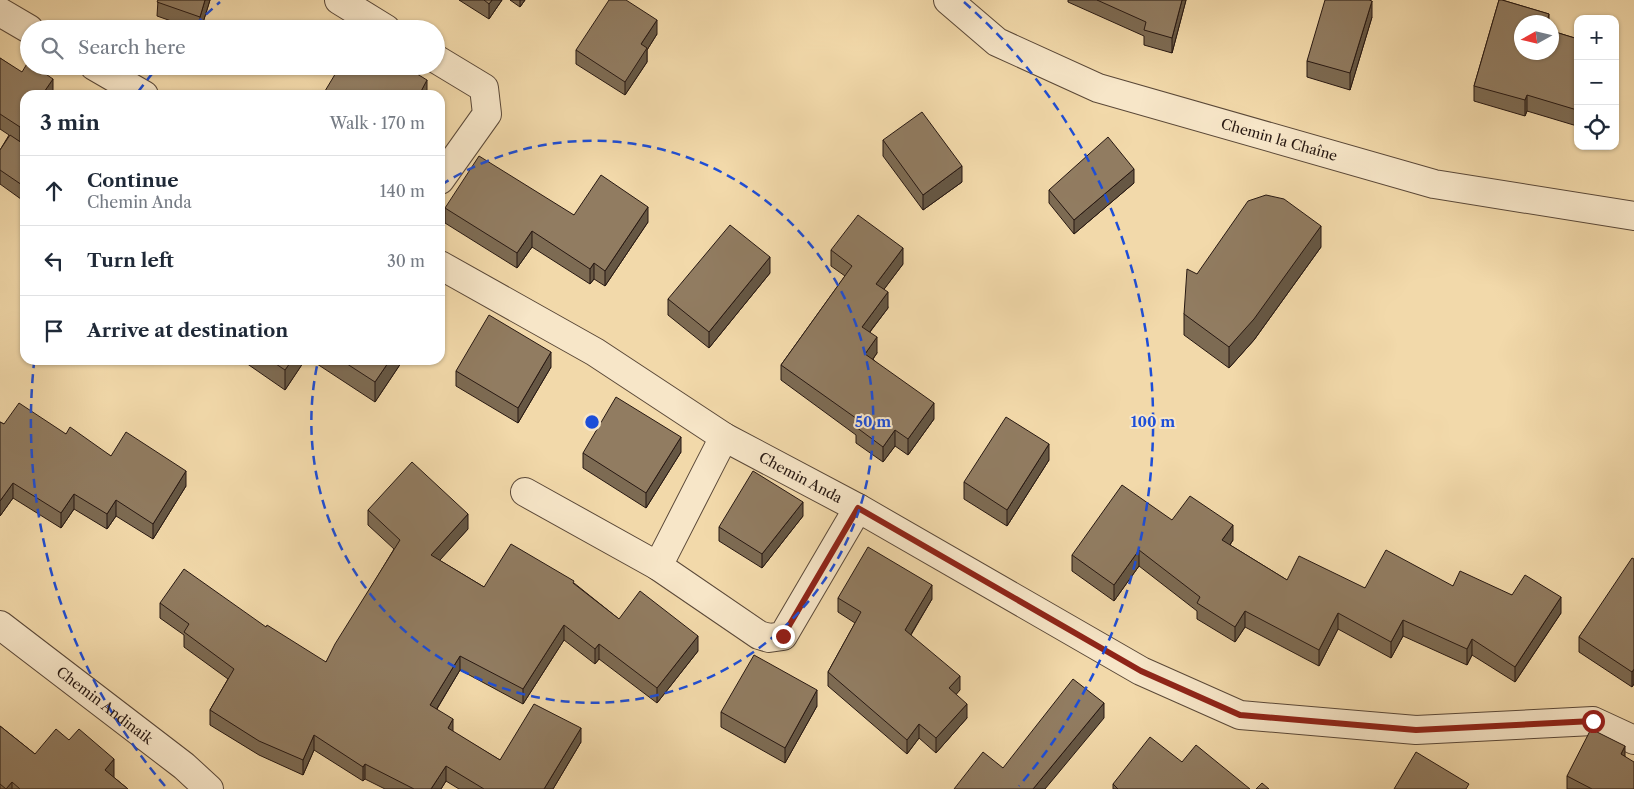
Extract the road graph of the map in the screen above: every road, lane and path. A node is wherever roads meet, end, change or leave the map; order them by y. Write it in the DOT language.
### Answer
graph roads {
  1 [pos="339,0"];
  2 [pos="948,0"];
  3 [pos="0,12"];
  4 [pos="371,20"];
  5 [pos="20,24"];
  6 [pos="445,64"];
  7 [pos="110,75"];
  8 [pos="135,90"];
  9 [pos="445,173"];
  10 [pos="1634,216"];
  11 [pos="445,268"];
  12 [pos="724,437"];
  13 [pos="525,492"];
  14 [pos="858,508"];
  15 [pos="658,566"];
  16 [pos="0,625"];
  17 [pos="1634,740"];
  18 [pos="209,789"];
  1 -- 4 [label="street"];
  2 -- 10 [label="street, Chemin la Chaîne"];
  3 -- 5 [label="street"];
  6 -- 9 [label="street"];
  7 -- 8 [label="street"];
  11 -- 12 [label="street, Chemin Anda"];
  12 -- 14 [label="street, Chemin Anda"];
  12 -- 15 [label="street"];
  13 -- 15 [label="street"];
  14 -- 15 [label="street"];
  14 -- 17 [label="street, Chemin Anda"];
  16 -- 18 [label="street, Chemin Andinaik"];
}
